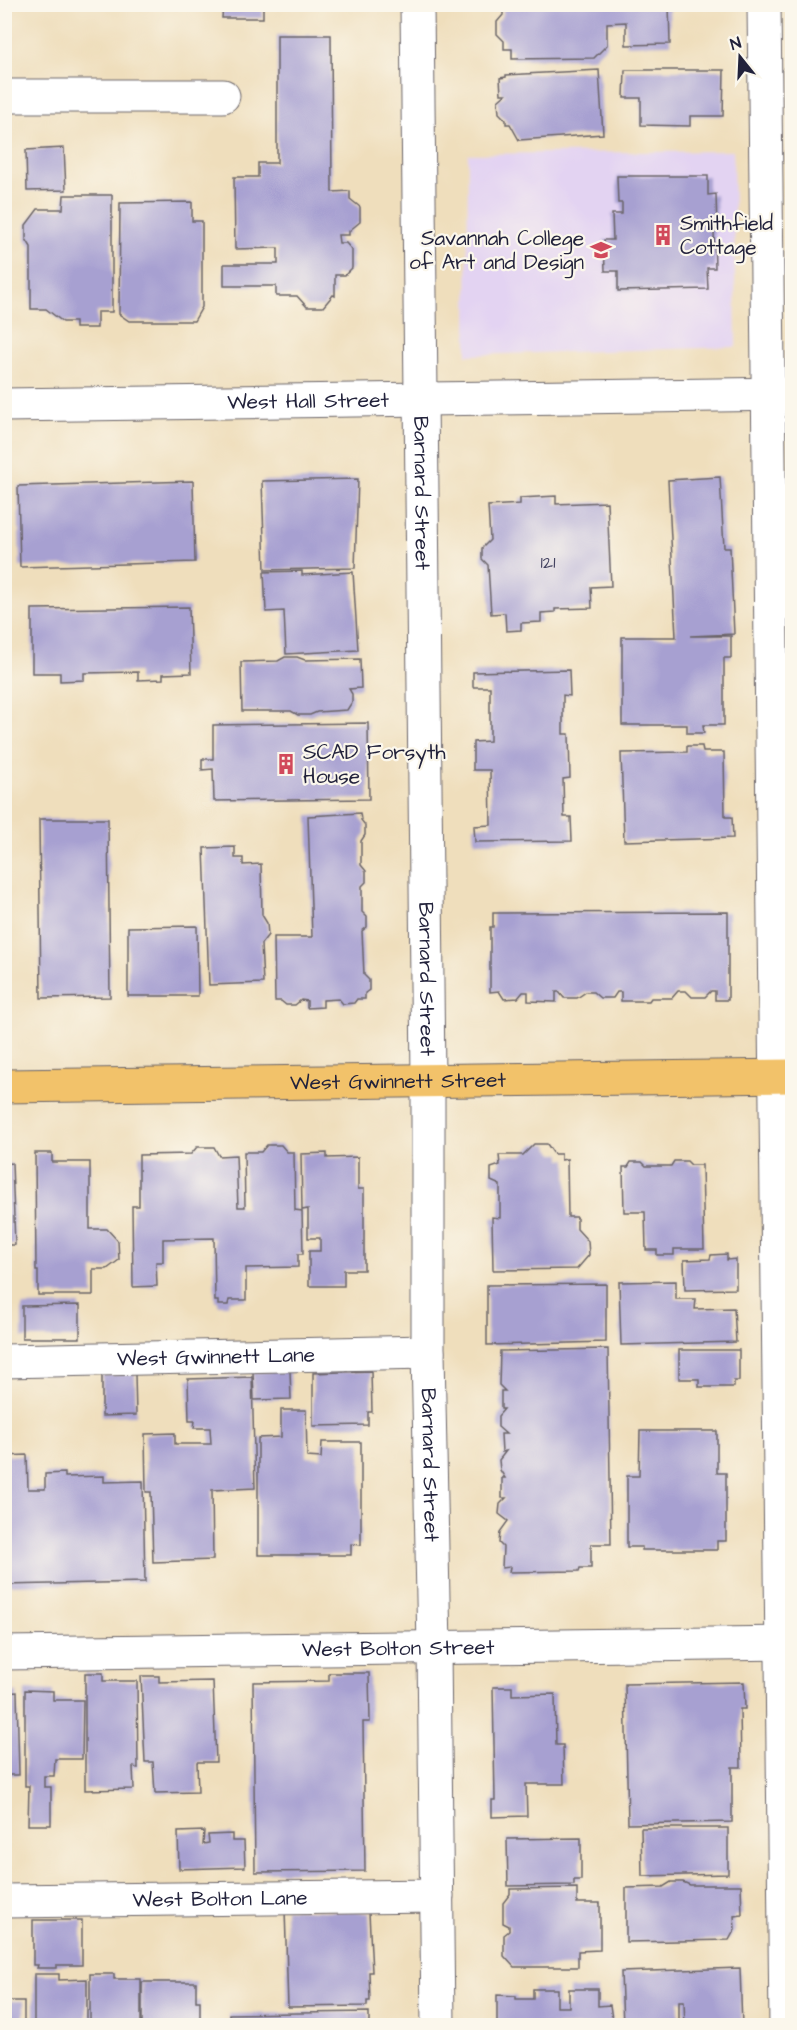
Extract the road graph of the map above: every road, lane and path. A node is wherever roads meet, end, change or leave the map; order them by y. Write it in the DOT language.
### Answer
graph roads {
  1 [pos="417,4"];
  2 [pos="764,4"];
  3 [pos="4,96"];
  4 [pos="223,96"];
  5 [pos="780,394"];
  6 [pos="421,399"];
  7 [pos="4,405"];
  8 [pos="782,735"];
  9 [pos="784,1076"];
  10 [pos="428,1080"];
  11 [pos="4,1086"];
  12 [pos="428,1352"];
  13 [pos="4,1361"];
  14 [pos="787,1643"];
  15 [pos="434,1647"];
  16 [pos="4,1653"];
  17 [pos="437,1896"];
  18 [pos="4,1901"];
  19 [pos="438,2025"];
  20 [pos="786,2025"];
  1 -- 6 [label="street, Barnard Street"];
  2 -- 5 [label="street"];
  3 -- 4 [label="street"];
  5 -- 6 [label="street, West Hall Street"];
  5 -- 8 [label="street"];
  6 -- 7 [label="street, West Hall Street"];
  6 -- 10 [label="street, Barnard Street"];
  8 -- 9 [label="street"];
  9 -- 10 [label="main road, West Gwinnett Street"];
  9 -- 14 [label="street"];
  10 -- 11 [label="main road, West Gwinnett Street"];
  10 -- 12 [label="street, Barnard Street"];
  12 -- 13 [label="street, West Gwinnett Lane"];
  12 -- 15 [label="street, Barnard Street"];
  14 -- 15 [label="street, West Bolton Street"];
  14 -- 20 [label="street"];
  15 -- 16 [label="street, West Bolton Street"];
  15 -- 17 [label="street, Barnard Street"];
  17 -- 18 [label="street, West Bolton Lane"];
  17 -- 19 [label="street, Barnard Street"];
}
